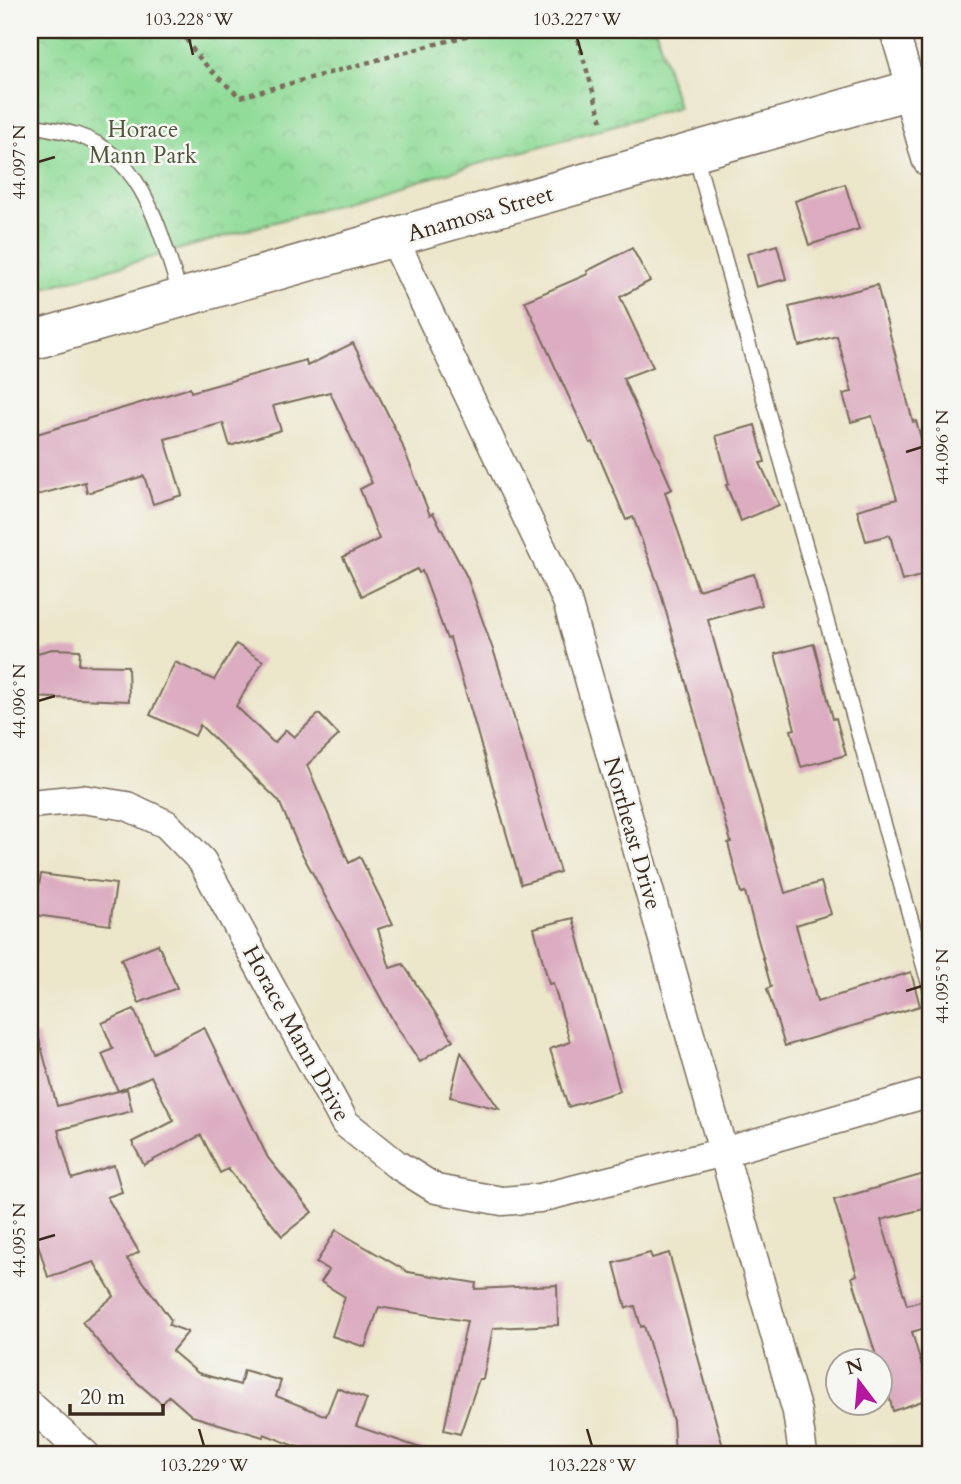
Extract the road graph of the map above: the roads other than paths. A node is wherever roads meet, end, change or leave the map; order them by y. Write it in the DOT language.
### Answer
graph roads {
  1 [pos="894,30"];
  2 [pos="921,87"];
  3 [pos="30,125"];
  4 [pos="695,152"];
  5 [pos="931,158"];
  6 [pos="393,237"];
  7 [pos="181,298"];
  8 [pos="30,341"];
  9 [pos="30,804"];
  10 [pos="931,991"];
  11 [pos="931,1093"];
  12 [pos="724,1152"];
  13 [pos="30,1405"];
  14 [pos="85,1454"];
  15 [pos="803,1454"];
  1 -- 2 [label="street"];
  2 -- 4 [label="main road, Anamosa Street"];
  2 -- 5 [label="main road"];
  3 -- 7 [label="lane"];
  4 -- 6 [label="main road, Anamosa Street"];
  4 -- 10 [label="lane"];
  6 -- 7 [label="main road, Anamosa Street"];
  6 -- 12 [label="street, Northeast Drive"];
  7 -- 8 [label="main road, Anamosa Street"];
  9 -- 12 [label="street, Horace Mann Drive"];
  11 -- 12 [label="street, Horace Mann Drive"];
  12 -- 15 [label="street, Northeast Drive"];
  13 -- 14 [label="street"];
}
